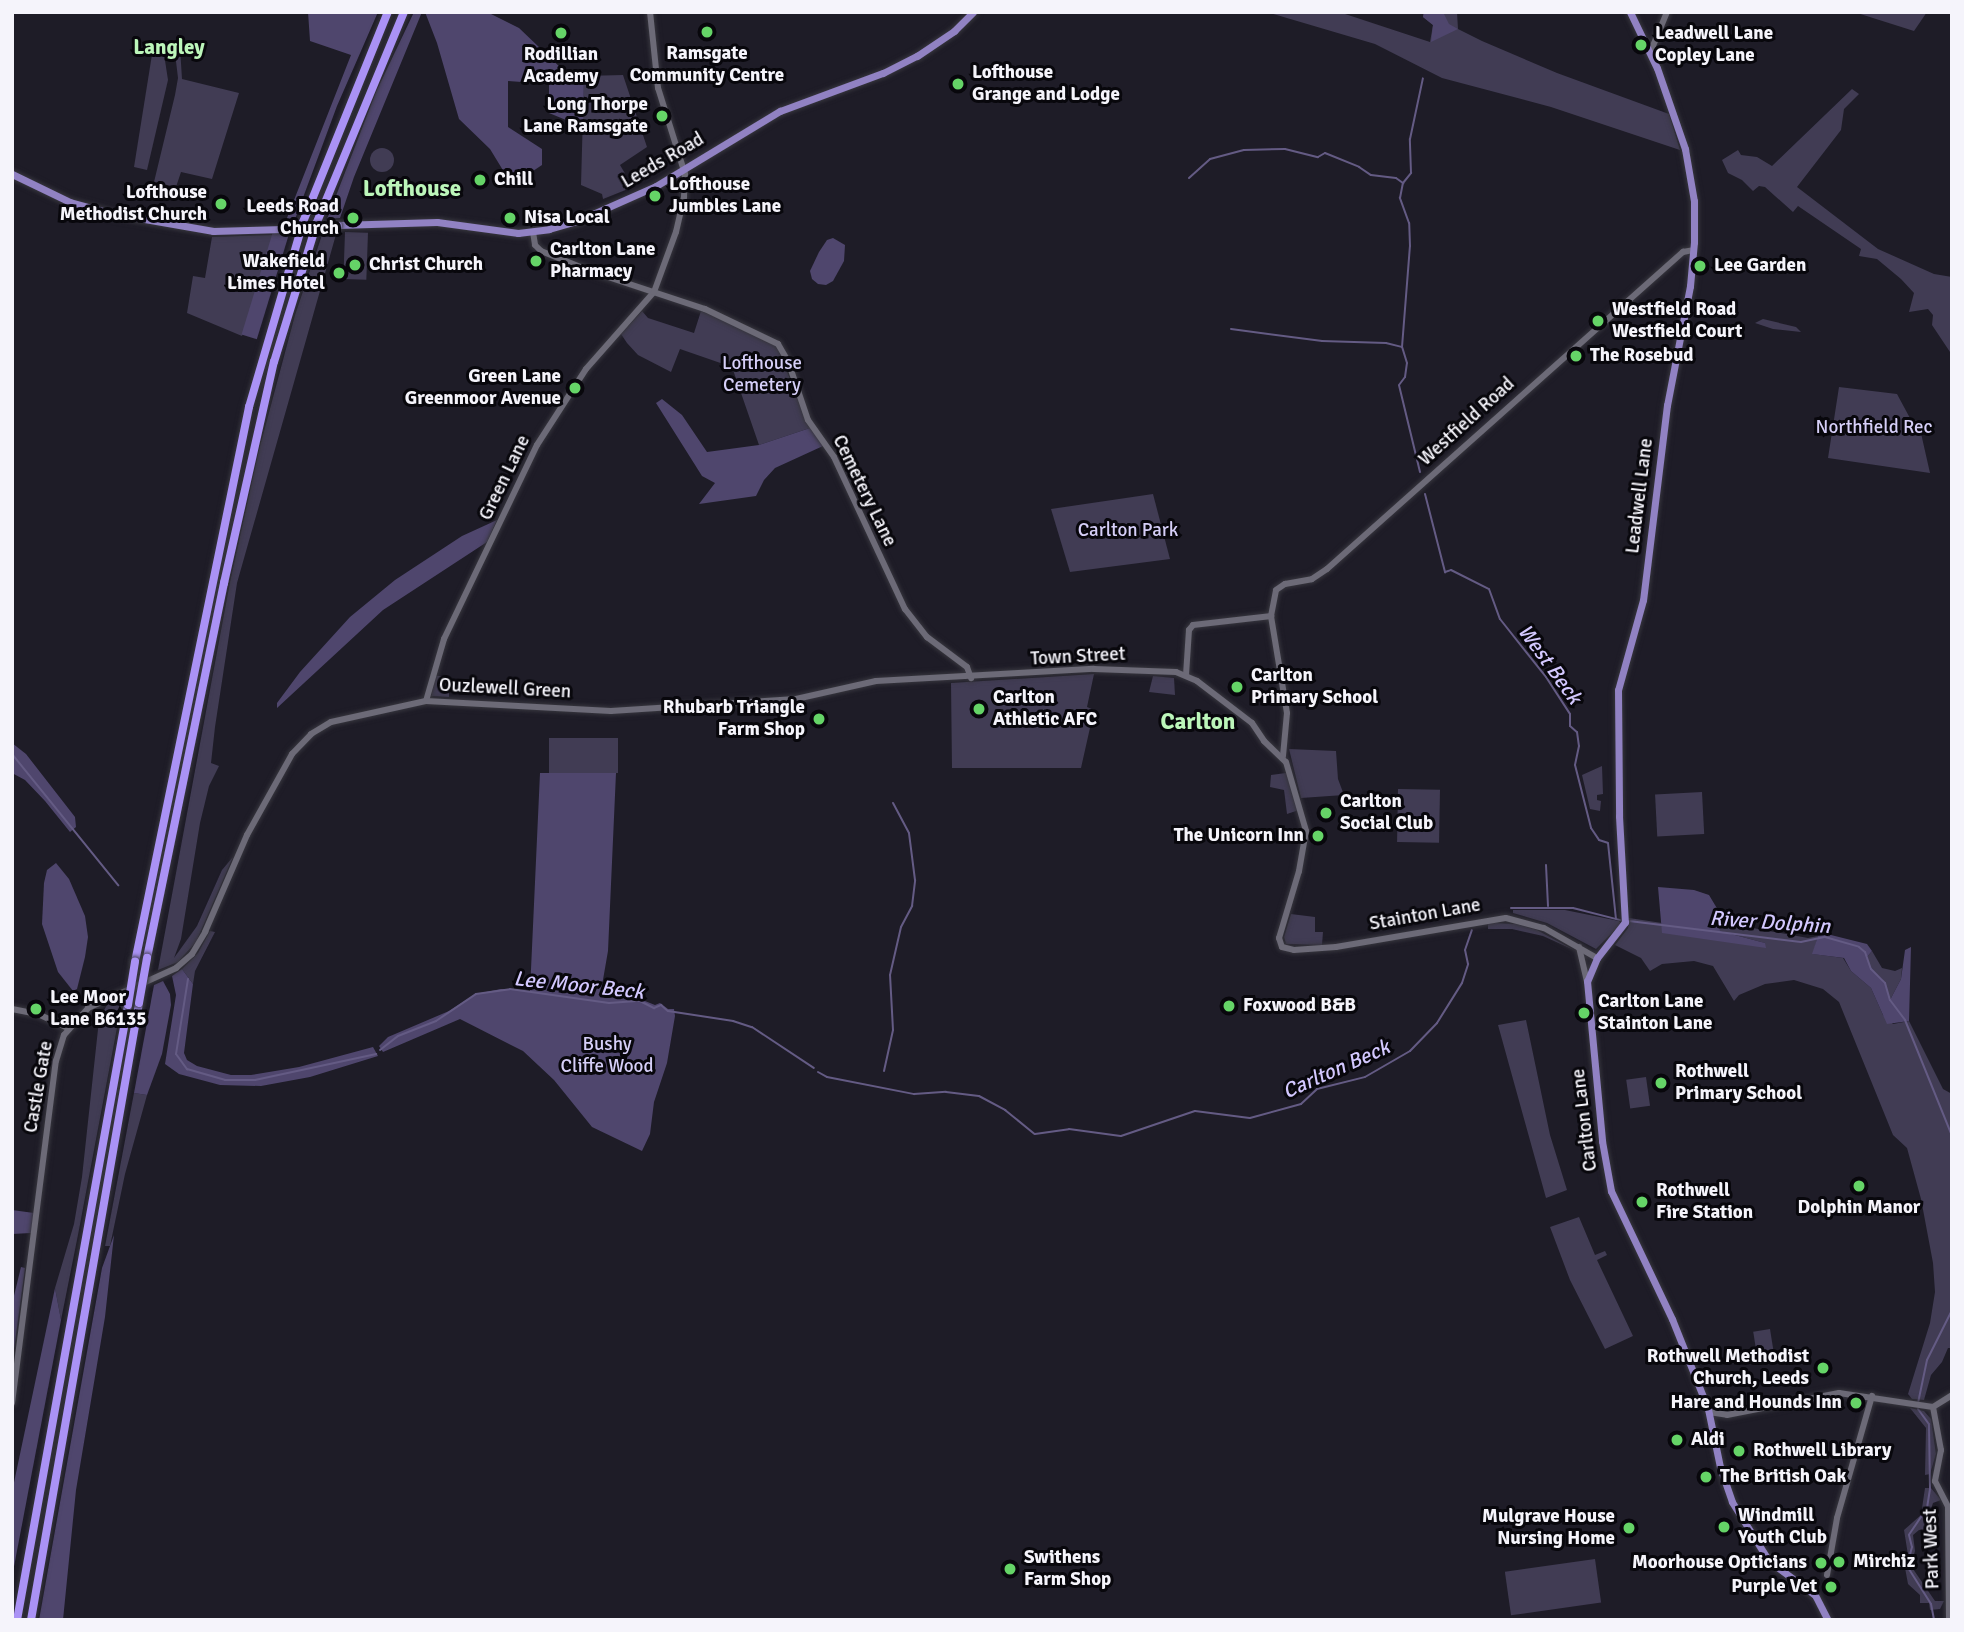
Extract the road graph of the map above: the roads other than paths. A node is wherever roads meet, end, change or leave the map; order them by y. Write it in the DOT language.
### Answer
graph roads {
  1 [pos="388,12"];
  2 [pos="404,12"];
  3 [pos="650,12"];
  4 [pos="972,12"];
  5 [pos="1630,12"];
  6 [pos="1667,12"];
  7 [pos="1650,52"];
  8 [pos="684,167"];
  9 [pos="12,174"];
  10 [pos="533,232"];
  11 [pos="1693,250"];
  12 [pos="654,292"];
  13 [pos="1272,616"];
  14 [pos="1186,675"];
  15 [pos="971,678"];
  16 [pos="426,701"];
  17 [pos="1283,756"];
  18 [pos="1579,947"];
  19 [pos="1597,958"];
  20 [pos="1587,981"];
  21 [pos="12,1009"];
  22 [pos="68,1028"];
  23 [pos="1952,1395"];
  24 [pos="1872,1396"];
  25 [pos="12,1403"];
  26 [pos="1933,1407"];
  27 [pos="1709,1412"];
  28 [pos="1827,1575"];
  29 [pos="17,1620"];
  30 [pos="31,1620"];
  31 [pos="1828,1620"];
  32 [pos="1949,1620"];
  1 -- 29 [label="highway, bridge"];
  2 -- 30 [label="highway, bridge"];
  3 -- 8 [label="street"];
  4 -- 8 [label="main road, Leeds Road"];
  5 -- 7 [label="main road, Leadwell Lane"];
  6 -- 7 [label="street"];
  7 -- 11 [label="main road, Leadwell Lane"];
  8 -- 10 [label="main road, Leeds Road"];
  8 -- 12 [label="street"];
  9 -- 10 [label="main road, Leeds Road, bridge"];
  10 -- 12 [label="street"];
  11 -- 13 [label="street, Westfield Road"];
  11 -- 19 [label="main road, Leadwell Lane"];
  12 -- 15 [label="street, Cemetery Lane"];
  12 -- 16 [label="street, Green Lane"];
  13 -- 14 [label="street"];
  13 -- 17 [label="street"];
  14 -- 15 [label="street, Town Street"];
  14 -- 17 [label="street"];
  15 -- 16 [label="street, Ouzlewell Green"];
  16 -- 22 [label="street, Ouzlewell Green"];
  17 -- 18 [label="street, Stainton Lane"];
  18 -- 19 [label="street, Stainton Lane"];
  18 -- 20 [label="street"];
  19 -- 20 [label="main road, Leadwell Lane"];
  20 -- 27 [label="main road, Carlton Lane"];
  21 -- 22 [label="street"];
  22 -- 25 [label="street, Castle Gate"];
  23 -- 26 [label="street"];
  24 -- 26 [label="street"];
  24 -- 27 [label="street"];
  24 -- 28 [label="street"];
  26 -- 32 [label="street, Park West"];
  27 -- 31 [label="main road, Carlton Lane"];
}
